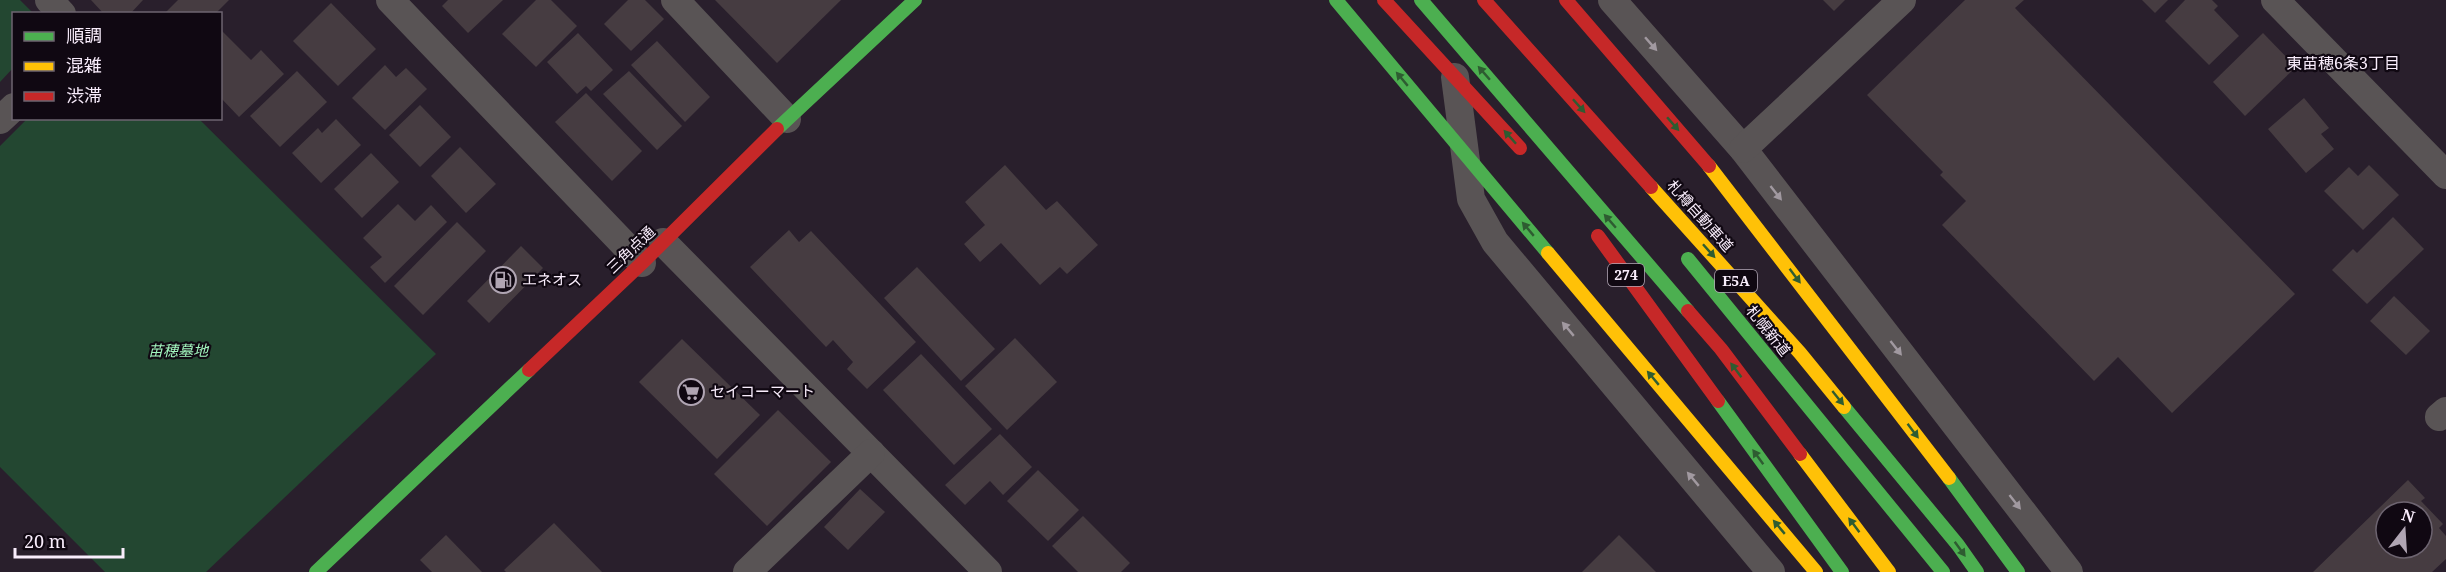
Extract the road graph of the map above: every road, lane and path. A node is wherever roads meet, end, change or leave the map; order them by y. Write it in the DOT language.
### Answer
graph roads {
  1 [pos="48,0"];
  2 [pos="390,0"];
  3 [pos="675,0"];
  4 [pos="915,0"];
  5 [pos="1336,0"];
  6 [pos="1384,0"];
  7 [pos="1421,0"];
  8 [pos="1477,0"];
  9 [pos="1484,0"];
  10 [pos="1566,0"];
  11 [pos="1612,0"];
  12 [pos="1902,0"];
  13 [pos="2275,0"];
  14 [pos="60,12"];
  15 [pos="1455,77"];
  16 [pos="12,109"];
  17 [pos="787,119"];
  18 [pos="0,120"];
  19 [pos="1743,149"];
  20 [pos="1603,154"];
  21 [pos="1527,156"];
  22 [pos="2446,175"];
  23 [pos="1591,226"];
  24 [pos="663,242"];
  25 [pos="1678,246"];
  26 [pos="642,263"];
  27 [pos="871,453"];
  28 [pos="316,572"];
  29 [pos="747,572"];
  30 [pos="987,572"];
  31 [pos="1771,572"];
  32 [pos="1816,572"];
  33 [pos="1842,572"];
  34 [pos="1889,572"];
  35 [pos="1943,572"];
  36 [pos="1977,572"];
  37 [pos="2018,572"];
  38 [pos="2069,572"];
  1 -- 14 [label="street"];
  2 -- 26 [label="street"];
  3 -- 17 [label="street"];
  4 -- 17 [label="main road, 三角点通"];
  32 -- 5 [label="main road, one-way, bridge"];
  6 -- 15 [label="main road"];
  34 -- 7 [label="main road, one-way"];
  8 -- 20 [label="main road"];
  9 -- 36 [label="main road, 札樽自動車道 / E5A, one-way"];
  10 -- 37 [label="main road, one-way"];
  11 -- 19 [label="street, one-way"];
  12 -- 19 [label="street"];
  13 -- 22 [label="street"];
  21 -- 15 [label="main road, one-way"];
  31 -- 15 [label="street, one-way"];
  16 -- 18 [label="street"];
  17 -- 24 [label="main road, 三角点通"];
  19 -- 38 [label="street, one-way"];
  33 -- 23 [label="main road, 274, one-way"];
  24 -- 26 [label="main road, 三角点通"];
  24 -- 27 [label="street"];
  25 -- 35 [label="main road, 札幌新道"];
  26 -- 28 [label="main road, 三角点通"];
  27 -- 29 [label="street"];
  27 -- 30 [label="street"];
}
